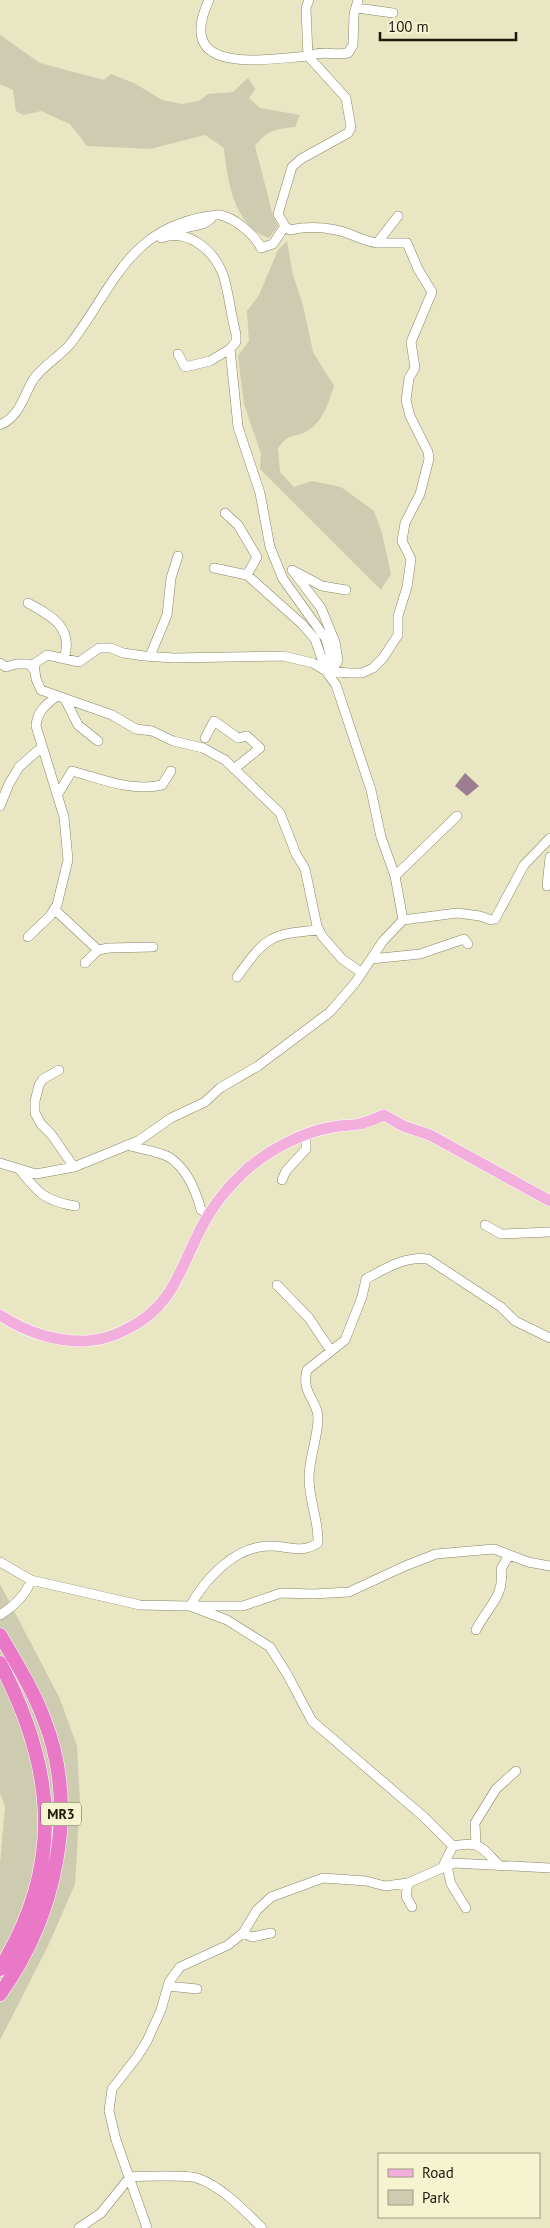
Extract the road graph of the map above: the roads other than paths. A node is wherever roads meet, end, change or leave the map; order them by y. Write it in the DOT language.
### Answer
graph roads {
  1 [pos="210,0"];
  2 [pos="309,0"];
  3 [pos="357,4"];
  4 [pos="393,13"];
  5 [pos="308,56"];
  6 [pos="213,216"];
  7 [pos="398,216"];
  8 [pos="285,226"];
  9 [pos="171,234"];
  10 [pos="377,243"];
  11 [pos="142,245"];
  12 [pos="230,349"];
  13 [pos="178,354"];
  14 [pos="0,425"];
  15 [pos="225,513"];
  16 [pos="178,556"];
  17 [pos="214,568"];
  18 [pos="247,575"];
  19 [pos="346,590"];
  20 [pos="28,603"];
  21 [pos="150,656"];
  22 [pos="64,659"];
  23 [pos="0,663"];
  24 [pos="35,671"];
  25 [pos="326,671"];
  26 [pos="61,697"];
  27 [pos="205,738"];
  28 [pos="98,741"];
  29 [pos="42,747"];
  30 [pos="234,769"];
  31 [pos="171,771"];
  32 [pos="58,794"];
  33 [pos="0,806"];
  34 [pos="456,816"];
  35 [pos="550,838"];
  36 [pos="550,852"];
  37 [pos="550,857"];
  38 [pos="395,876"];
  39 [pos="547,886"];
  40 [pos="54,910"];
  41 [pos="403,920"];
  42 [pos="319,930"];
  43 [pos="28,937"];
  44 [pos="468,944"];
  45 [pos="153,947"];
  46 [pos="98,950"];
  47 [pos="371,959"];
  48 [pos="85,963"];
  49 [pos="362,973"];
  50 [pos="237,977"];
  51 [pos="59,1070"];
  52 [pos="306,1135"];
  53 [pos="127,1145"];
  54 [pos="0,1163"];
  55 [pos="74,1167"];
  56 [pos="20,1170"];
  57 [pos="282,1180"];
  58 [pos="550,1202"];
  59 [pos="75,1206"];
  60 [pos="208,1214"];
  61 [pos="485,1225"];
  62 [pos="550,1232"];
  63 [pos="277,1285"];
  64 [pos="0,1315"];
  65 [pos="550,1338"];
  66 [pos="331,1351"];
  67 [pos="509,1555"];
  68 [pos="0,1562"];
  69 [pos="550,1566"];
  70 [pos="31,1580"];
  71 [pos="190,1606"];
  72 [pos="0,1615"];
  73 [pos="476,1630"];
  74 [pos="0,1635"];
  75 [pos="0,1663"];
  76 [pos="516,1771"];
  77 [pos="475,1823"];
  78 [pos="476,1844"];
  79 [pos="458,1845"];
  80 [pos="498,1864"];
  81 [pos="445,1867"];
  82 [pos="550,1868"];
  83 [pos="408,1883"];
  84 [pos="412,1907"];
  85 [pos="466,1908"];
  86 [pos="271,1932"];
  87 [pos="243,1933"];
  88 [pos="0,1969"];
  89 [pos="168,1986"];
  90 [pos="197,1989"];
  91 [pos="0,1994"];
  92 [pos="130,2177"];
  93 [pos="79,2228"];
  94 [pos="147,2228"];
  95 [pos="261,2228"];
  1 -- 5 [label="street"];
  2 -- 5 [label="street"];
  3 -- 4 [label="street"];
  3 -- 5 [label="street"];
  5 -- 8 [label="street"];
  6 -- 8 [label="street"];
  6 -- 9 [label="street"];
  6 -- 11 [label="street"];
  7 -- 10 [label="street"];
  8 -- 10 [label="street"];
  9 -- 11 [label="street"];
  9 -- 12 [label="street"];
  10 -- 25 [label="street"];
  11 -- 14 [label="street"];
  12 -- 13 [label="street"];
  12 -- 25 [label="street"];
  15 -- 18 [label="street"];
  16 -- 21 [label="street"];
  17 -- 18 [label="street"];
  18 -- 25 [label="street"];
  19 -- 25 [label="street"];
  20 -- 22 [label="street"];
  21 -- 22 [label="street"];
  21 -- 25 [label="street"];
  22 -- 24 [label="street"];
  23 -- 24 [label="street"];
  24 -- 26 [label="street"];
  25 -- 38 [label="street"];
  26 -- 28 [label="street"];
  26 -- 29 [label="street"];
  26 -- 30 [label="street"];
  27 -- 30 [label="street"];
  29 -- 32 [label="street"];
  29 -- 33 [label="street"];
  30 -- 42 [label="street"];
  31 -- 32 [label="street"];
  32 -- 40 [label="street"];
  34 -- 38 [label="street"];
  35 -- 36 [label="street"];
  35 -- 41 [label="street"];
  37 -- 39 [label="street"];
  38 -- 41 [label="street"];
  40 -- 43 [label="street"];
  40 -- 46 [label="street"];
  41 -- 47 [label="street"];
  42 -- 49 [label="street"];
  42 -- 50 [label="street"];
  44 -- 47 [label="street"];
  45 -- 46 [label="street"];
  46 -- 48 [label="street"];
  47 -- 49 [label="street"];
  49 -- 53 [label="street"];
  51 -- 55 [label="street"];
  52 -- 57 [label="street"];
  52 -- 58 [label="main road"];
  52 -- 60 [label="main road"];
  53 -- 55 [label="street"];
  53 -- 60 [label="street"];
  54 -- 56 [label="street"];
  55 -- 56 [label="street"];
  56 -- 59 [label="street"];
  60 -- 64 [label="main road"];
  61 -- 62 [label="street"];
  63 -- 66 [label="street"];
  65 -- 66 [label="street"];
  66 -- 71 [label="street"];
  67 -- 69 [label="street"];
  67 -- 71 [label="street"];
  67 -- 73 [label="street"];
  68 -- 70 [label="street"];
  70 -- 71 [label="street"];
  70 -- 72 [label="street"];
  71 -- 79 [label="street"];
  74 -- 91 [label="highway, MR3"];
  75 -- 88 [label="highway, MR3"];
  76 -- 77 [label="street"];
  77 -- 78 [label="street"];
  77 -- 79 [label="street"];
  78 -- 79 [label="street"];
  78 -- 80 [label="street"];
  79 -- 81 [label="street"];
  80 -- 81 [label="street"];
  80 -- 82 [label="street"];
  81 -- 83 [label="street"];
  81 -- 85 [label="street"];
  83 -- 84 [label="street"];
  83 -- 87 [label="street"];
  86 -- 87 [label="street"];
  87 -- 89 [label="street"];
  89 -- 90 [label="street"];
  89 -- 92 [label="street"];
  92 -- 93 [label="street"];
  92 -- 94 [label="street"];
  92 -- 95 [label="street"];
}
